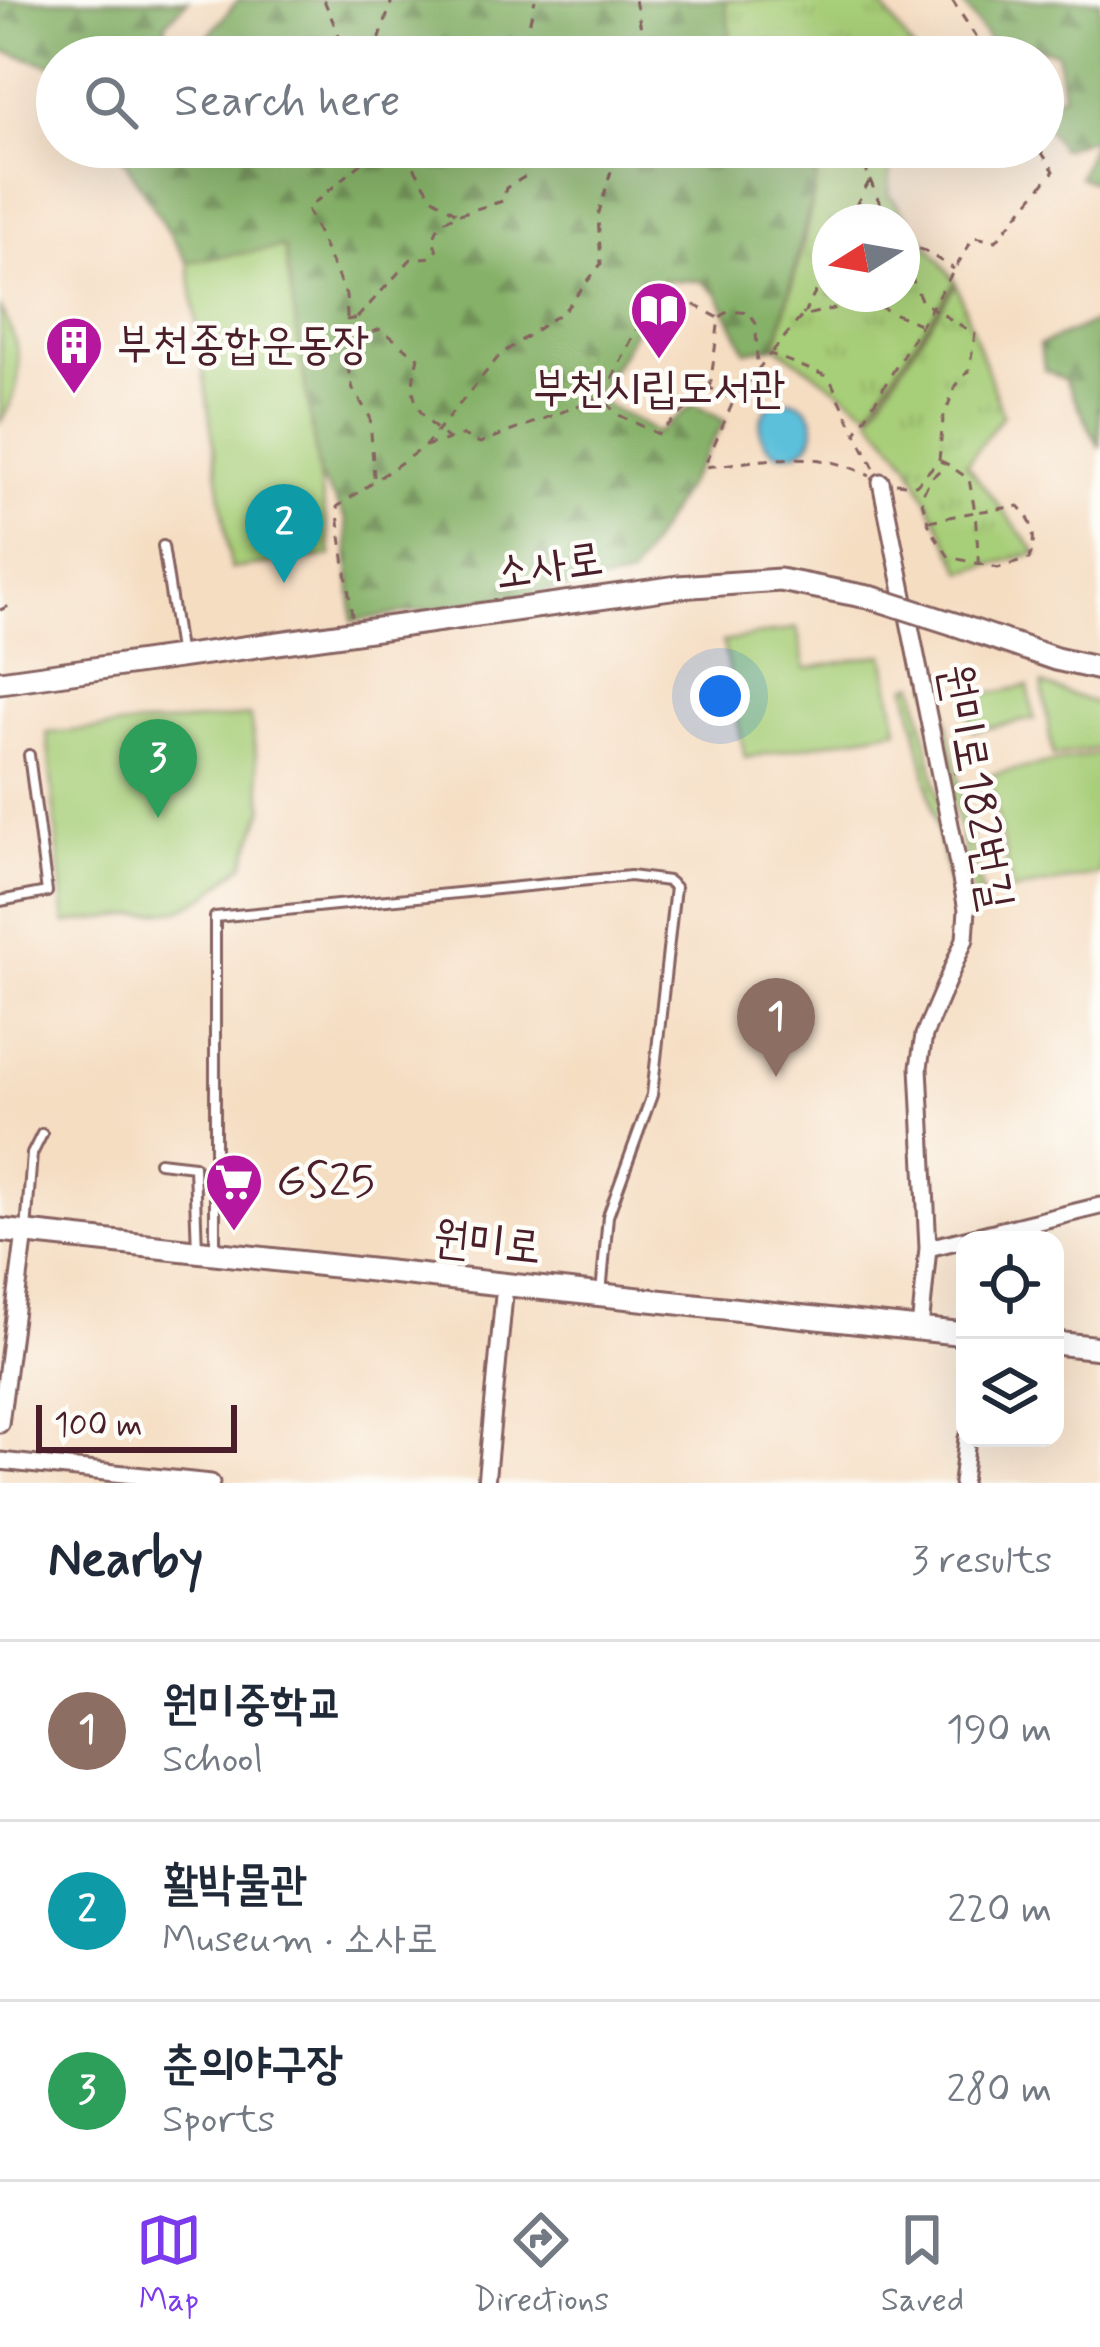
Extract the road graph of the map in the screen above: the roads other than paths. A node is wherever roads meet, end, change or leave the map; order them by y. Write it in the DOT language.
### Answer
graph roads {
  1 [pos="881,482"];
  2 [pos="163,546"];
  3 [pos="180,658"];
  4 [pos="1100,669"];
  5 [pos="0,682"];
  6 [pos="29,755"];
  7 [pos="0,901"];
  8 [pos="42,1134"];
  9 [pos="159,1162"];
  10 [pos="1100,1206"];
  11 [pos="0,1230"];
  12 [pos="26,1233"];
  13 [pos="928,1248"];
  14 [pos="206,1253"];
  15 [pos="505,1285"];
  16 [pos="601,1295"];
  17 [pos="920,1329"];
  18 [pos="956,1333"];
  19 [pos="1064,1344"];
  20 [pos="1100,1348"];
  21 [pos="0,1424"];
  22 [pos="966,1447"];
  23 [pos="0,1461"];
  24 [pos="211,1483"];
  25 [pos="486,1483"];
  26 [pos="962,1483"];
  1 -- 13 [label="street, 원미로182번길"];
  2 -- 3 [label="lane"];
  3 -- 4 [label="street, 소사로, bridge"];
  3 -- 5 [label="street, 소사로"];
  6 -- 7 [label="lane"];
  8 -- 12 [label="lane"];
  9 -- 14 [label="lane"];
  10 -- 13 [label="street"];
  11 -- 12 [label="street, 원미로"];
  12 -- 14 [label="street, 원미로"];
  12 -- 21 [label="street"];
  13 -- 17 [label="street, 원미로182번길"];
  14 -- 15 [label="street, 원미로"];
  14 -- 16 [label="lane"];
  15 -- 16 [label="street, 원미로"];
  15 -- 25 [label="street"];
  16 -- 17 [label="street, 원미로"];
  17 -- 18 [label="street, 원미로"];
  19 -- 20 [label="street"];
  22 -- 26 [label="street"];
  23 -- 24 [label="street"];
}
